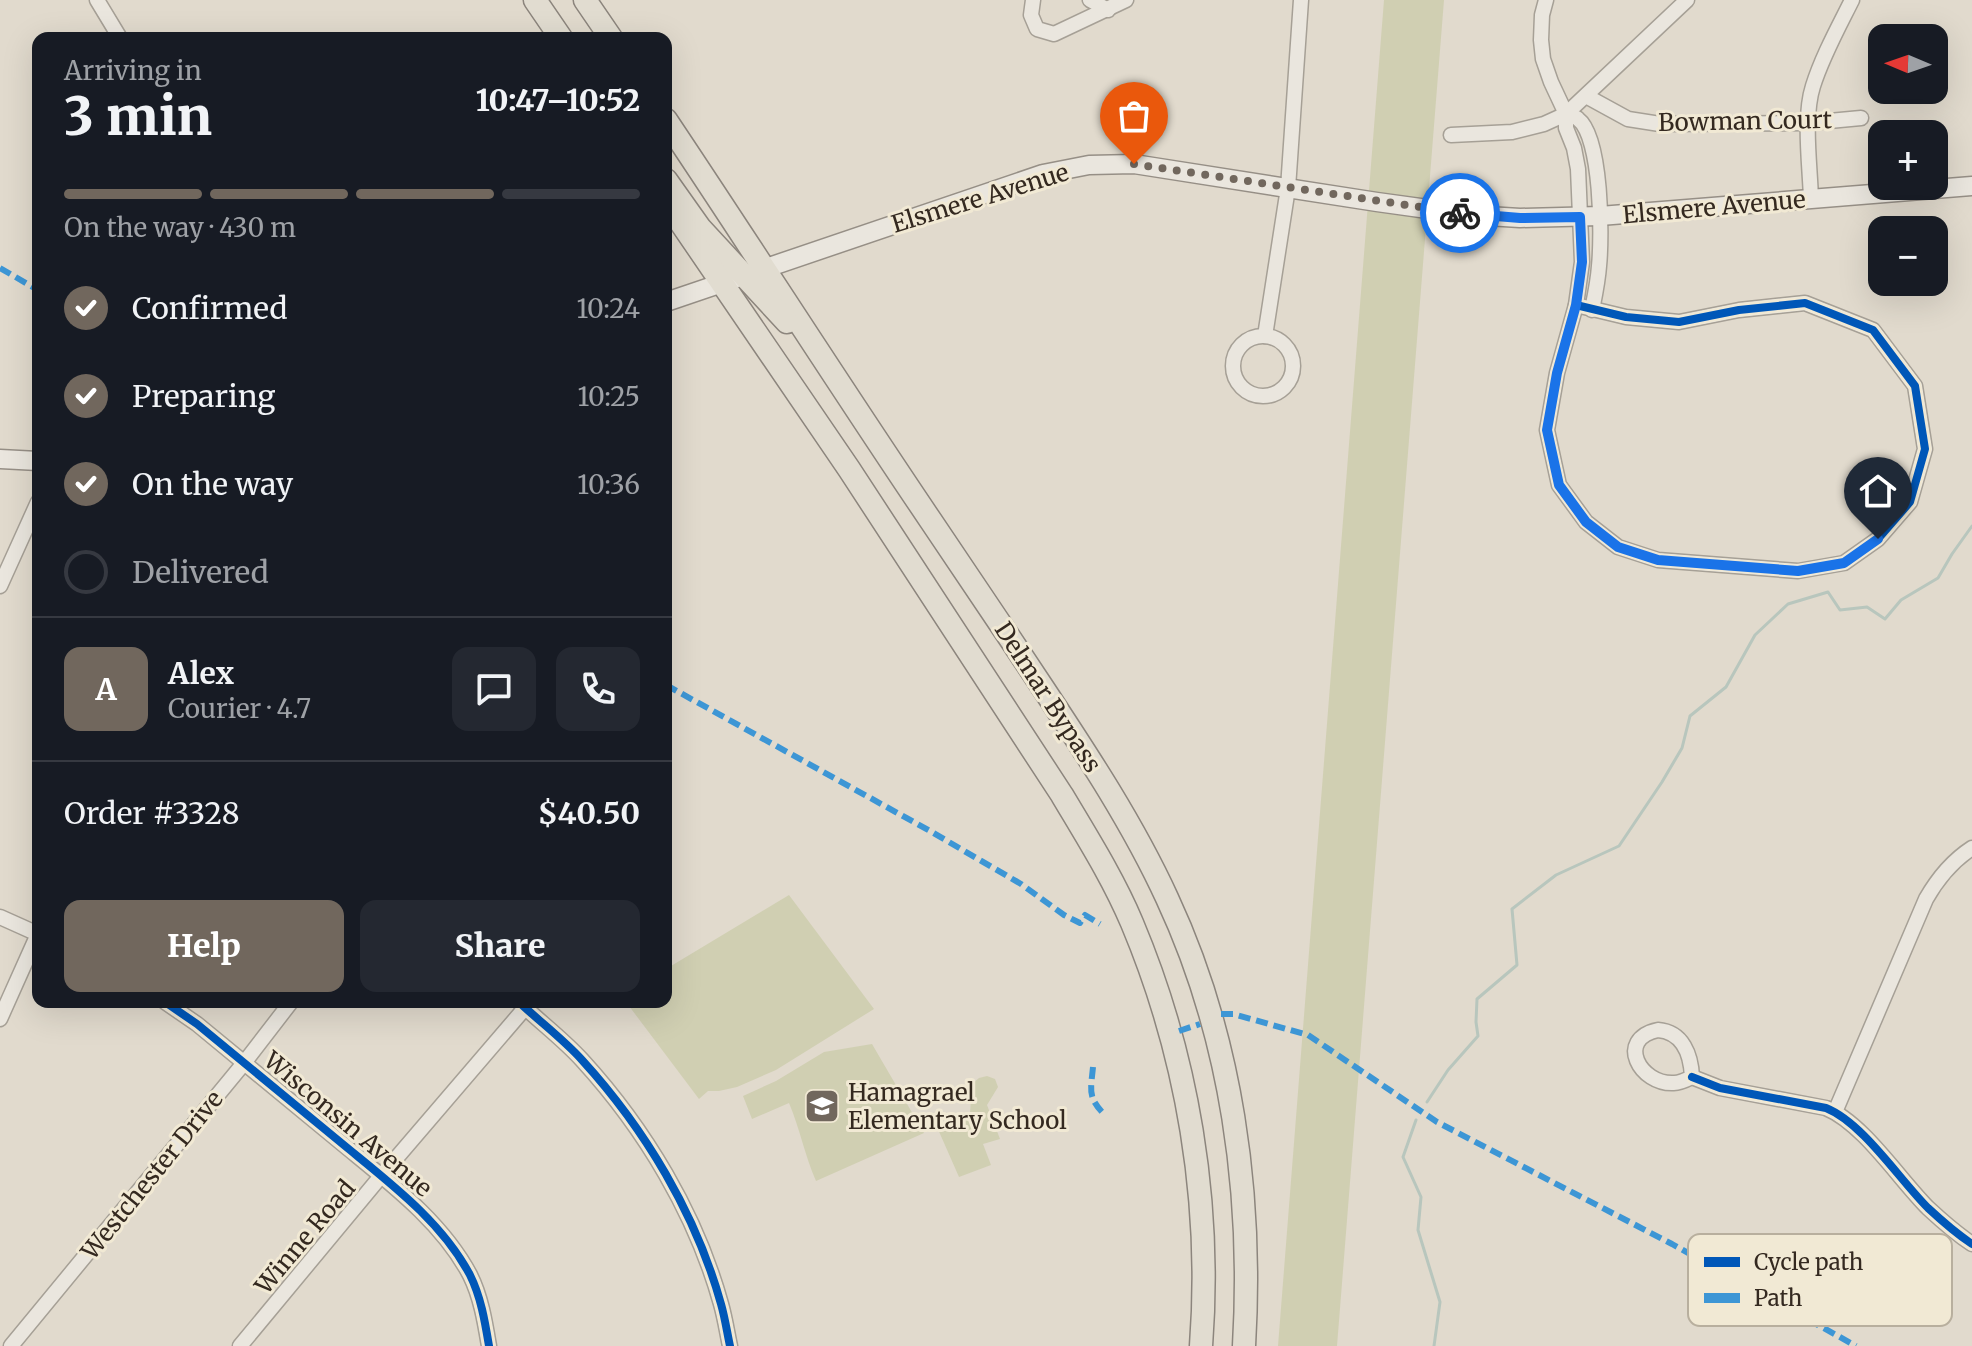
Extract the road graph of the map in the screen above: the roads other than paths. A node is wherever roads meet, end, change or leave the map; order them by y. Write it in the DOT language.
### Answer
graph roads {
  1 [pos="97,0"];
  2 [pos="535,0"];
  3 [pos="585,0"];
  4 [pos="1033,0"];
  5 [pos="1090,0"];
  6 [pos="1126,0"];
  7 [pos="1301,0"];
  8 [pos="1546,0"];
  9 [pos="1687,0"];
  10 [pos="1852,0"];
  11 [pos="1108,10"];
  12 [pos="116,32"];
  13 [pos="557,32"];
  14 [pos="607,32"];
  15 [pos="1586,96"];
  16 [pos="1566,114"];
  17 [pos="1861,118"];
  18 [pos="1808,123"];
  19 [pos="672,130"];
  20 [pos="1451,135"];
  21 [pos="1972,186"];
  22 [pos="672,188"];
  23 [pos="1288,188"];
  24 [pos="1811,199"];
  25 [pos="672,210"];
  26 [pos="1600,216"];
  27 [pos="1580,217"];
  28 [pos="755,272"];
  29 [pos="722,284"];
  30 [pos="672,300"];
  31 [pos="1576,305"];
  32 [pos="1592,310"];
  33 [pos="1265,336"];
  34 [pos="0,459"];
  35 [pos="32,461"];
  36 [pos="32,515"];
  37 [pos="0,586"];
  38 [pos="1972,848"];
  39 [pos="0,917"];
  40 [pos="32,931"];
  41 [pos="32,947"];
  42 [pos="174,1008"];
  43 [pos="286,1008"];
  44 [pos="520,1008"];
  45 [pos="526,1008"];
  46 [pos="0,1019"];
  47 [pos="244,1063"];
  48 [pos="1692,1077"];
  49 [pos="1835,1112"];
  50 [pos="381,1176"];
  51 [pos="1972,1244"];
  52 [pos="19,1343"];
  53 [pos="240,1346"];
  54 [pos="489,1346"];
  55 [pos="730,1346"];
  56 [pos="1201,1346"];
  57 [pos="1244,1346"];
  1 -- 12 [label="street"];
  2 -- 13 [label="main road"];
  3 -- 14 [label="main road"];
  4 -- 11 [label="street"];
  5 -- 11 [label="street"];
  6 -- 11 [label="street"];
  7 -- 23 [label="street"];
  8 -- 16 [label="street"];
  9 -- 15 [label="street"];
  10 -- 18 [label="street"];
  15 -- 16 [label="street"];
  15 -- 18 [label="street, Bowman Court"];
  16 -- 20 [label="street"];
  16 -- 26 [label="street"];
  16 -- 27 [label="street"];
  17 -- 18 [label="street, Bowman Court"];
  18 -- 24 [label="street"];
  19 -- 28 [label="main road"];
  21 -- 24 [label="main road, Elsmere Avenue"];
  22 -- 28 [label="main road"];
  23 -- 27 [label="main road, Elsmere Avenue"];
  23 -- 28 [label="main road, Elsmere Avenue"];
  23 -- 33 [label="street"];
  24 -- 26 [label="main road, Elsmere Avenue"];
  25 -- 29 [label="main road, Delmar Bypass"];
  26 -- 27 [label="main road, Elsmere Avenue"];
  26 -- 32 [label="street"];
  27 -- 31 [label="street"];
  28 -- 29 [label="main road, Elsmere Avenue"];
  28 -- 57 [label="main road, Delmar Bypass"];
  29 -- 30 [label="main road, Elsmere Avenue"];
  29 -- 56 [label="main road, Delmar Bypass"];
  31 -- 32 [label="street"];
  31 -- 32 [label="street"];
  33 -- 33 [label="street"];
  34 -- 35 [label="main road"];
  36 -- 37 [label="street"];
  38 -- 49 [label="street"];
  39 -- 40 [label="street"];
  41 -- 46 [label="street"];
  42 -- 47 [label="street, Wisconsin Avenue"];
  43 -- 47 [label="street, Westchester Drive"];
  44 -- 50 [label="street, Winne Road"];
  45 -- 55 [label="street"];
  47 -- 50 [label="street, Wisconsin Avenue"];
  47 -- 52 [label="street, Westchester Drive"];
  48 -- 48 [label="street"];
  48 -- 49 [label="street"];
  49 -- 51 [label="street"];
  50 -- 53 [label="street, Winne Road"];
  50 -- 54 [label="street, Wisconsin Avenue"];
}
